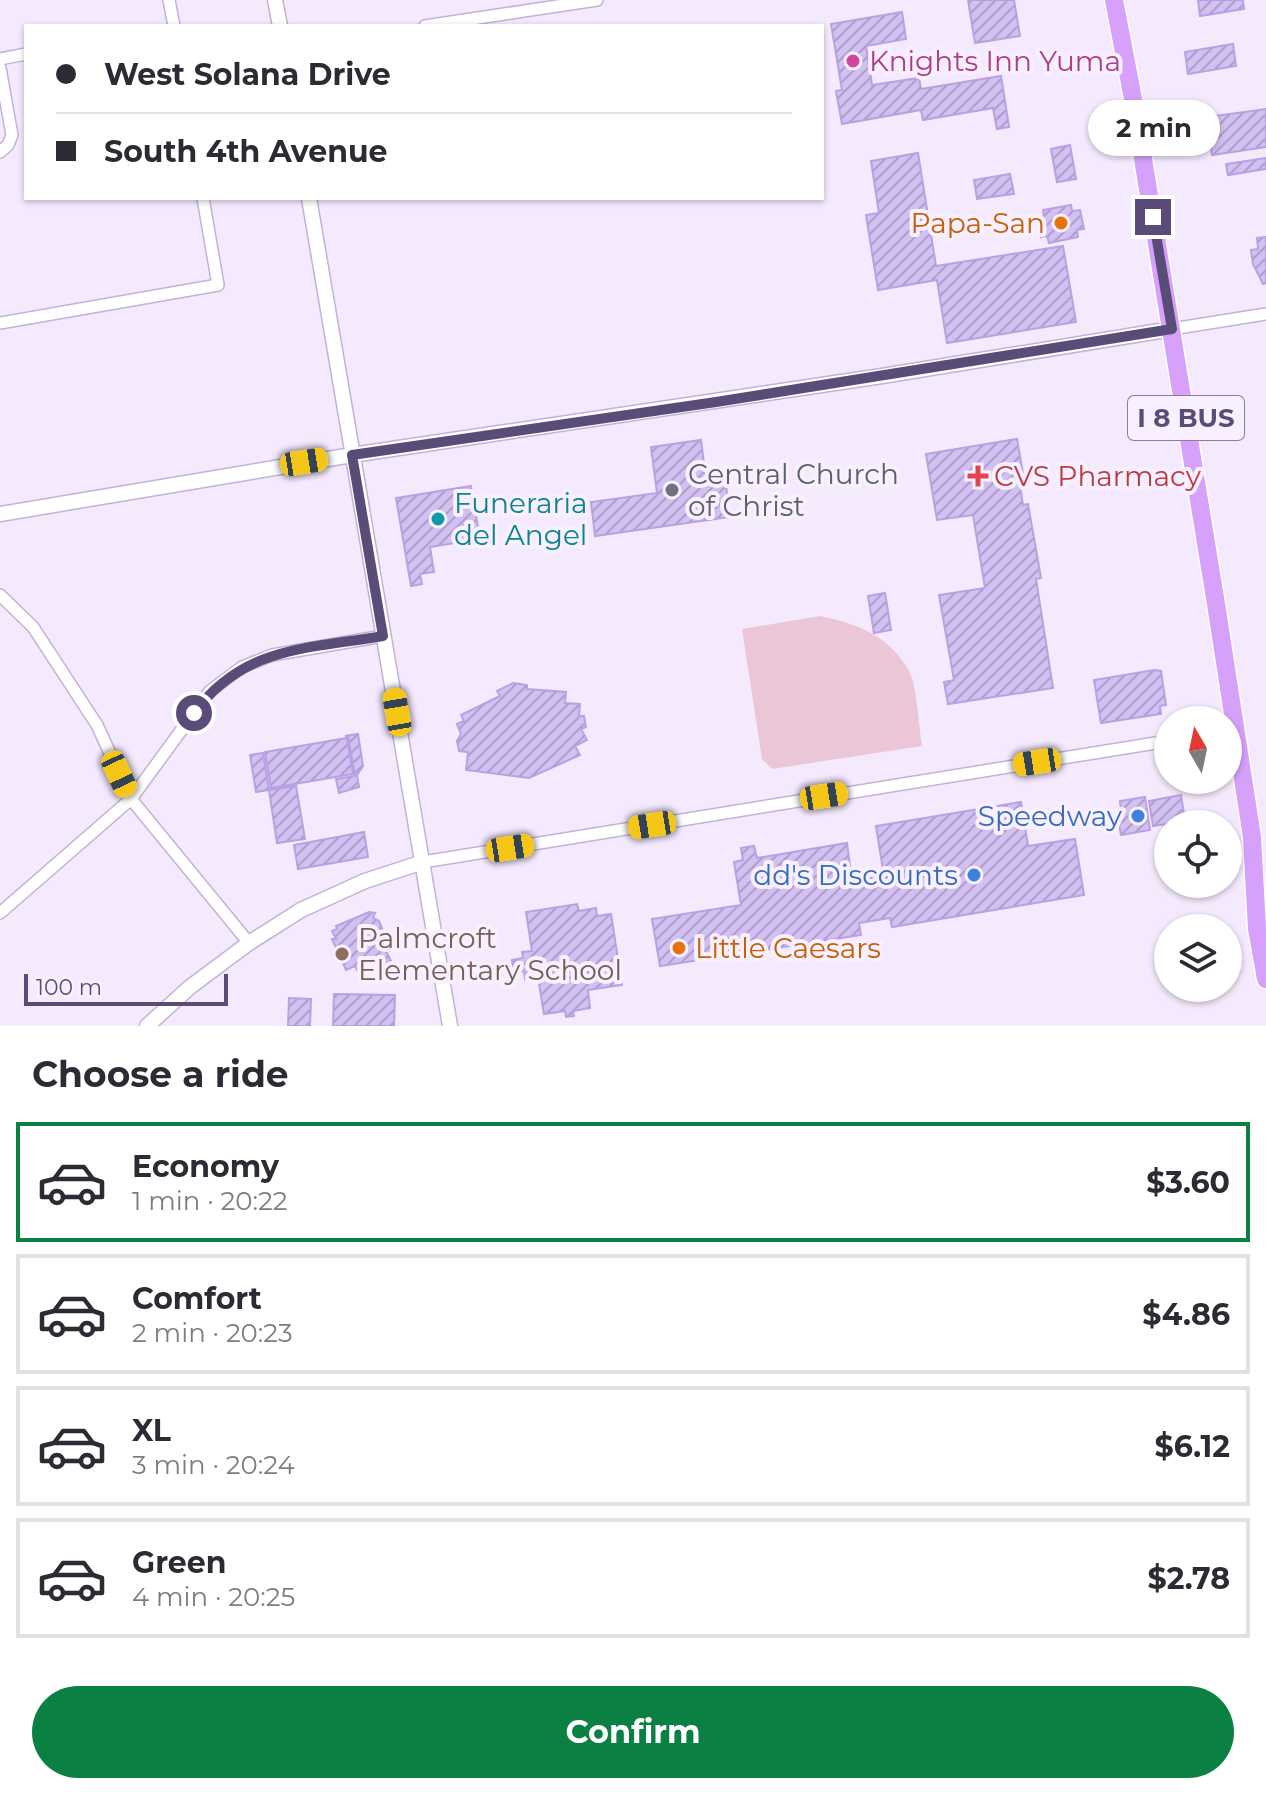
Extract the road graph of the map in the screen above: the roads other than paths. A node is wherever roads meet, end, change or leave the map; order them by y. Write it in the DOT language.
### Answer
graph roads {
  1 [pos="169,0"];
  2 [pos="275,0"];
  3 [pos="597,0"];
  4 [pos="1114,0"];
  5 [pos="174,24"];
  6 [pos="280,24"];
  7 [pos="438,24"];
  8 [pos="24,54"];
  9 [pos="0,59"];
  10 [pos="0,68"];
  11 [pos="0,152"];
  12 [pos="203,200"];
  13 [pos="309,200"];
  14 [pos="1266,314"];
  15 [pos="0,323"];
  16 [pos="1172,329"];
  17 [pos="352,455"];
  18 [pos="0,514"];
  19 [pos="0,595"];
  20 [pos="383,636"];
  21 [pos="1227,706"];
  22 [pos="1154,743"];
  23 [pos="1242,787"];
  24 [pos="131,799"];
  25 [pos="1252,837"];
  26 [pos="423,862"];
  27 [pos="1266,884"];
  28 [pos="0,913"];
  29 [pos="249,943"];
  30 [pos="1266,979"];
  31 [pos="147,1026"];
  32 [pos="450,1026"];
  1 -- 5 [label="street"];
  2 -- 6 [label="street"];
  3 -- 7 [label="street"];
  4 -- 16 [label="main road, I 8 BUS"];
  8 -- 9 [label="street"];
  10 -- 11 [label="street"];
  12 -- 15 [label="street"];
  13 -- 17 [label="street"];
  14 -- 16 [label="street"];
  16 -- 17 [label="street"];
  16 -- 21 [label="main road, I 8 BUS"];
  17 -- 18 [label="street"];
  17 -- 20 [label="street"];
  19 -- 24 [label="street"];
  20 -- 24 [label="street"];
  20 -- 26 [label="street"];
  22 -- 26 [label="street"];
  23 -- 25 [label="main road, I 8 BUS"];
  24 -- 28 [label="street"];
  24 -- 29 [label="street"];
  25 -- 27 [label="main road, I 8 BUS"];
  25 -- 30 [label="main road, I 8 BUS"];
  26 -- 29 [label="street"];
  26 -- 32 [label="street"];
  29 -- 31 [label="street"];
}
